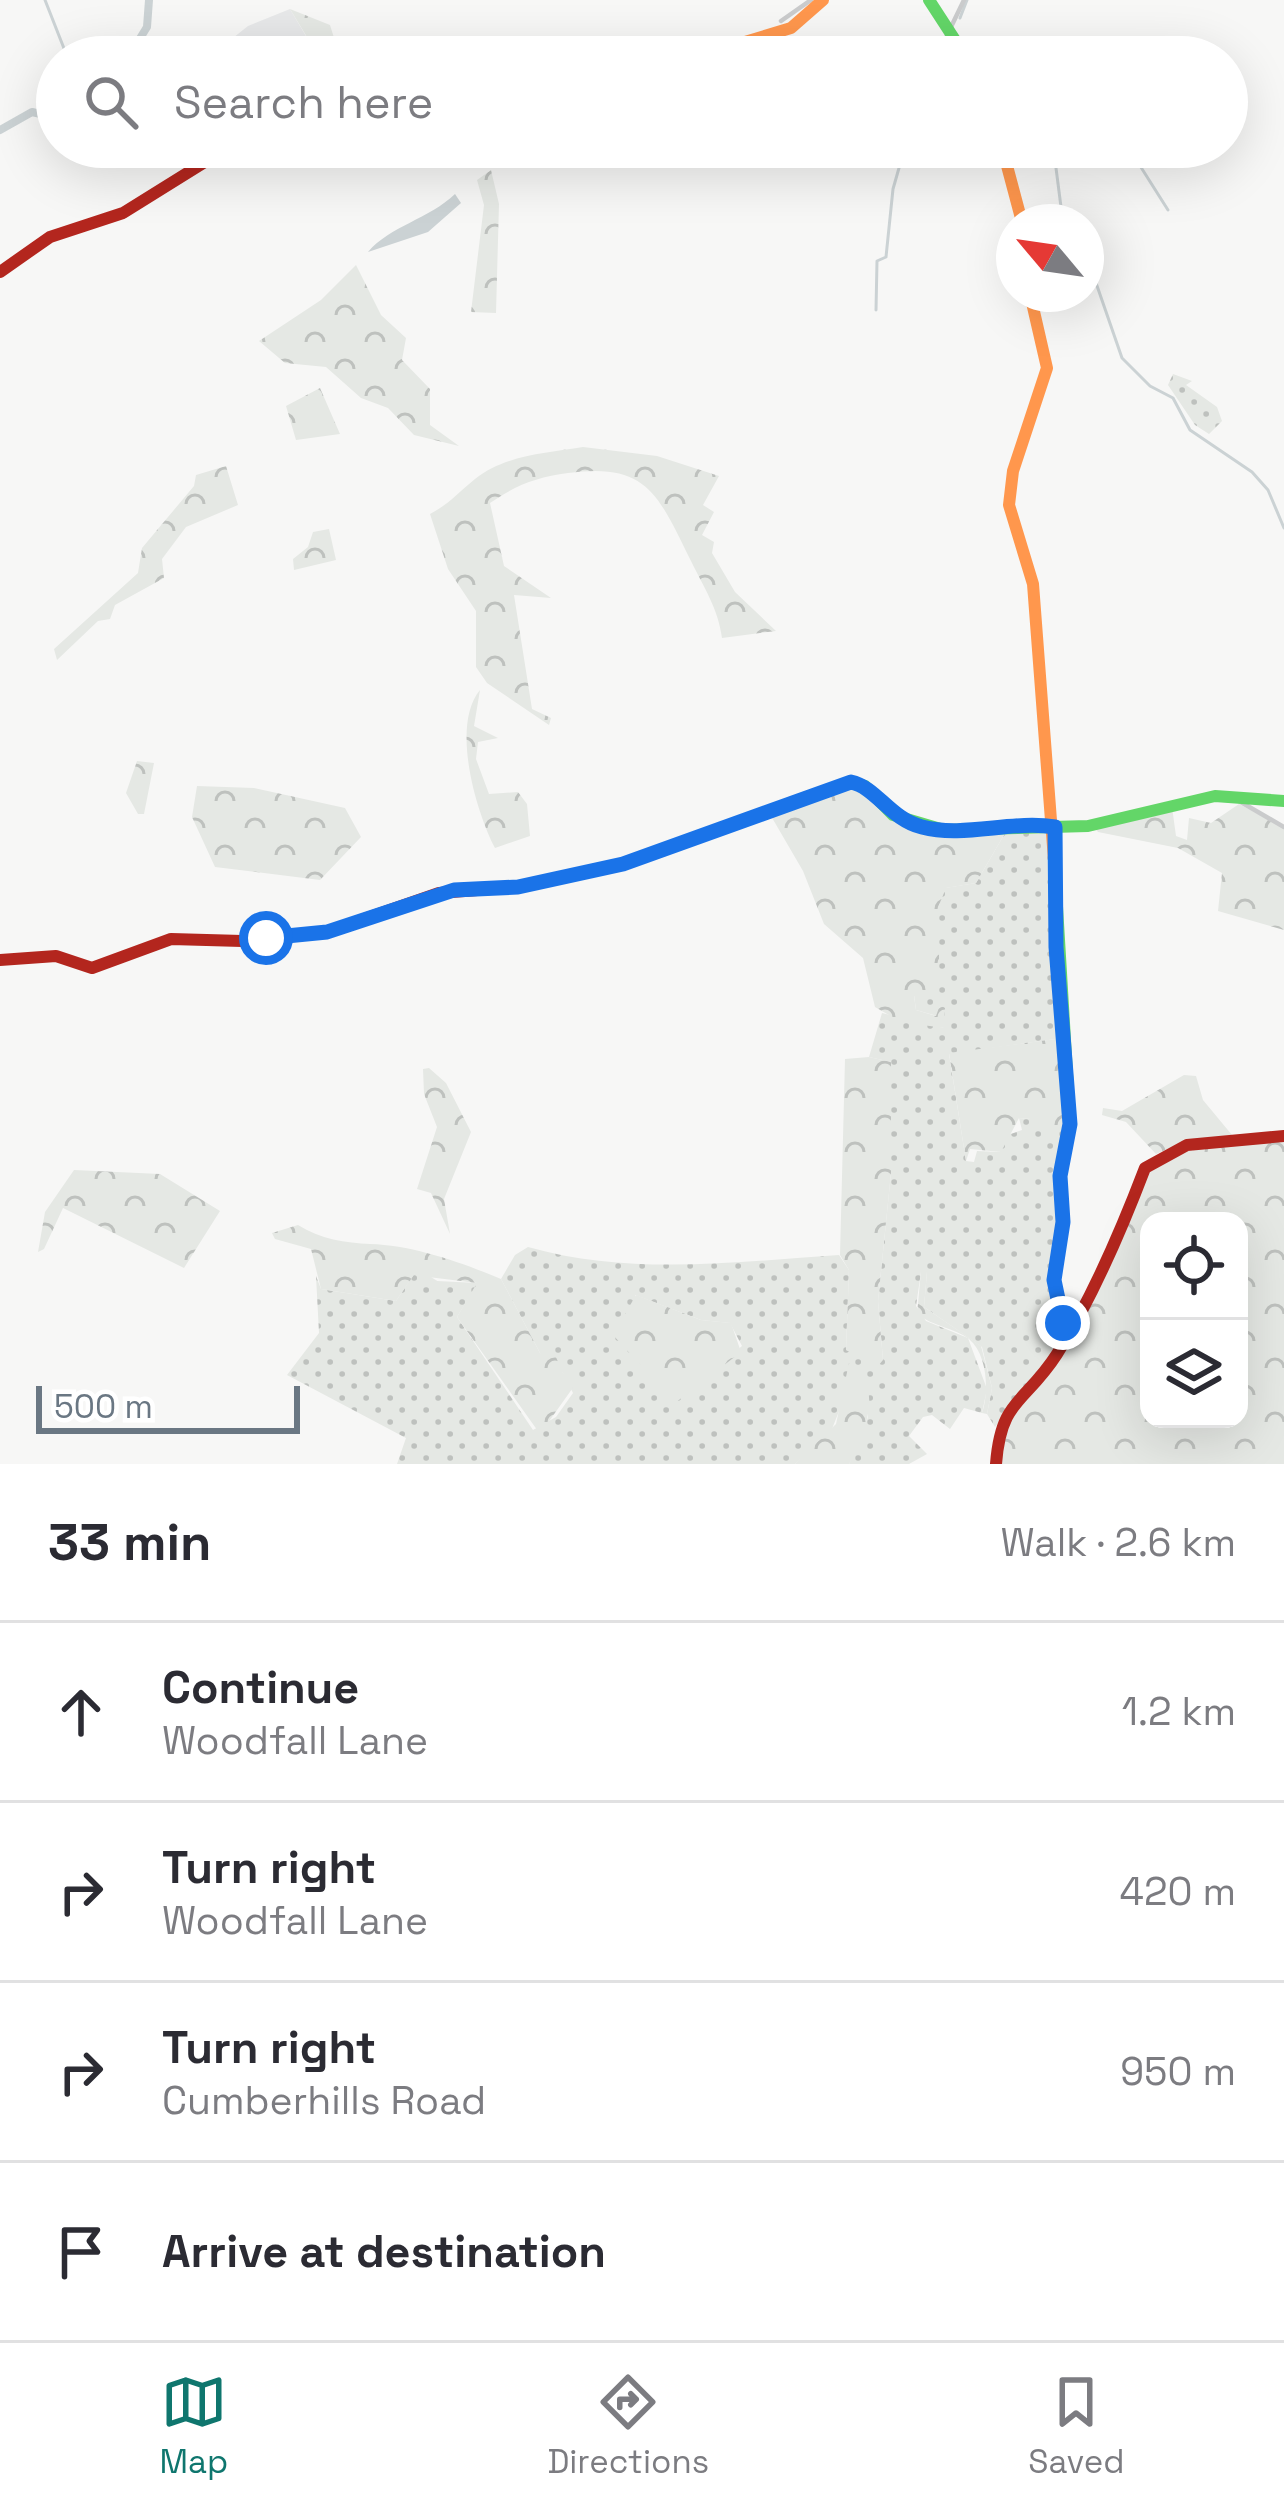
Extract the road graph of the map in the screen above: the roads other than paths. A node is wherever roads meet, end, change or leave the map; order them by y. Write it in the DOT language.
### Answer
graph roads {
  1 [pos="811,0"];
  2 [pos="823,0"];
  3 [pos="929,0"];
  4 [pos="964,0"];
  5 [pos="782,21"];
  6 [pos="951,27"];
  7 [pos="765,36"];
  8 [pos="956,36"];
  9 [pos="195,168"];
  10 [pos="1008,168"];
  11 [pos="1017,204"];
  12 [pos="0,272"];
  13 [pos="1034,312"];
  14 [pos="1239,801"];
  15 [pos="1284,801"];
  16 [pos="1284,826"];
  17 [pos="1055,827"];
  18 [pos="0,960"];
  19 [pos="1284,1136"];
  20 [pos="1068,1334"];
  21 [pos="996,1464"];
  1 -- 5 [label="street"];
  2 -- 7 [label="street"];
  3 -- 6 [label="street"];
  4 -- 6 [label="street"];
  6 -- 8 [label="street"];
  9 -- 12 [label="street"];
  10 -- 11 [label="street"];
  13 -- 17 [label="street"];
  14 -- 15 [label="street"];
  14 -- 16 [label="street"];
  14 -- 17 [label="street"];
  17 -- 18 [label="street"];
  17 -- 20 [label="street"];
  19 -- 20 [label="street"];
  20 -- 21 [label="street"];
}
